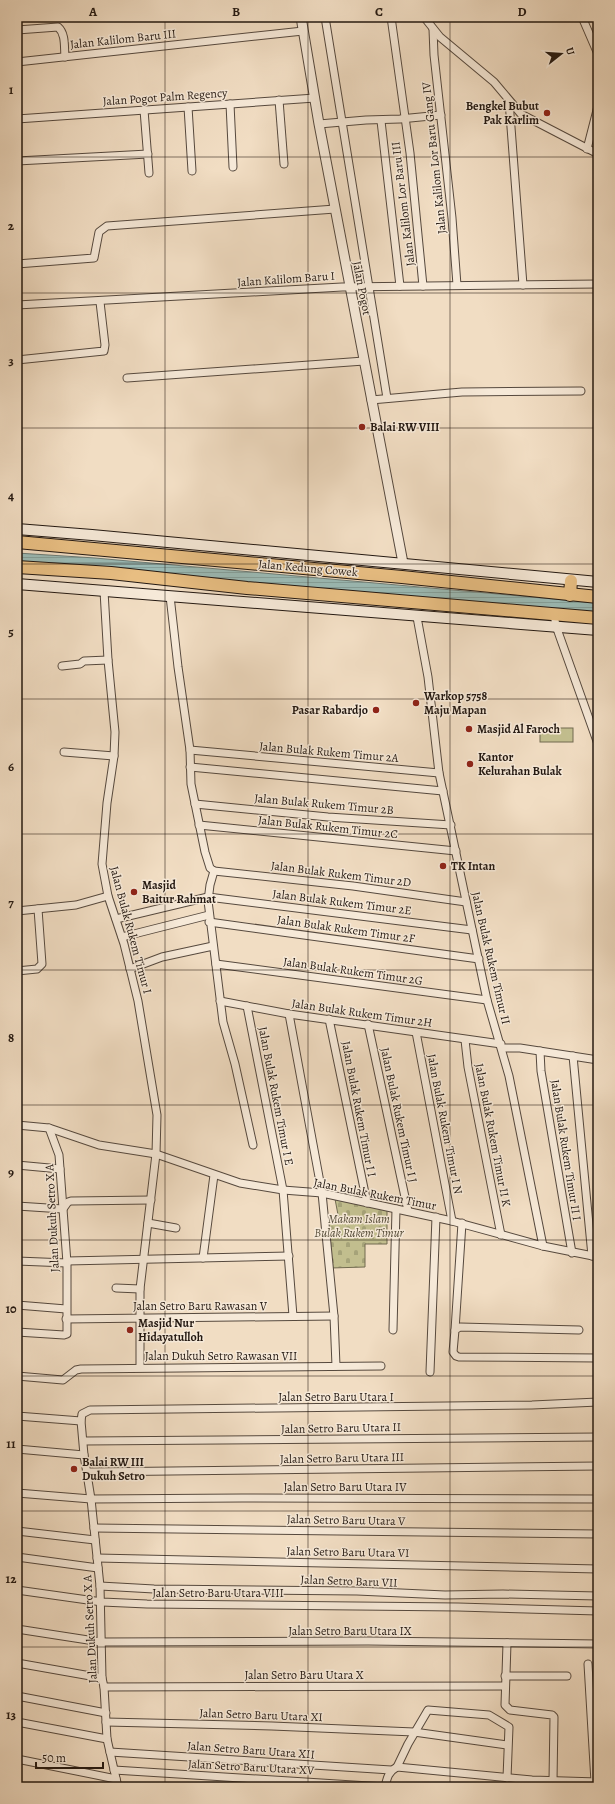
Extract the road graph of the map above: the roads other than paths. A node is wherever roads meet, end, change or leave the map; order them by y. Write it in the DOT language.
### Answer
graph roads {
  1 [pos="300,17"];
  2 [pos="325,17"];
  3 [pos="391,17"];
  4 [pos="424,17"];
  5 [pos="582,17"];
  6 [pos="433,29"];
  7 [pos="17,30"];
  8 [pos="303,31"];
  9 [pos="598,54"];
  10 [pos="65,57"];
  11 [pos="17,62"];
  12 [pos="315,98"];
  13 [pos="279,100"];
  14 [pos="510,100"];
  15 [pos="230,104"];
  16 [pos="598,106"];
  17 [pos="188,107"];
  18 [pos="144,110"];
  19 [pos="441,115"];
  20 [pos="17,118"];
  21 [pos="404,119"];
  22 [pos="381,121"];
  23 [pos="342,122"];
  24 [pos="319,124"];
  25 [pos="587,149"];
  26 [pos="148,154"];
  27 [pos="598,154"];
  28 [pos="17,161"];
  29 [pos="284,164"];
  30 [pos="233,167"];
  31 [pos="192,171"];
  32 [pos="149,173"];
  33 [pos="335,209"];
  34 [pos="17,264"];
  35 [pos="598,284"];
  36 [pos="456,285"];
  37 [pos="523,285"];
  38 [pos="369,286"];
  39 [pos="400,286"];
  40 [pos="423,286"];
  41 [pos="350,287"];
  42 [pos="100,302"];
  43 [pos="17,305"];
  44 [pos="17,360"];
  45 [pos="364,361"];
  46 [pos="127,378"];
  47 [pos="581,391"];
  48 [pos="387,398"];
  49 [pos="372,400"];
  50 [pos="17,529"];
  51 [pos="17,542"];
  52 [pos="403,564"];
  53 [pos="17,567"];
  54 [pos="571,580"];
  55 [pos="598,582"];
  56 [pos="17,584"];
  57 [pos="104,591"];
  58 [pos="570,595"];
  59 [pos="170,596"];
  60 [pos="598,597"];
  61 [pos="417,617"];
  62 [pos="598,618"];
  63 [pos="555,620"];
  64 [pos="598,630"];
  65 [pos="108,660"];
  66 [pos="62,666"];
  67 [pos="598,744"];
  68 [pos="190,750"];
  69 [pos="64,752"];
  70 [pos="114,756"];
  71 [pos="190,767"];
  72 [pos="439,772"];
  73 [pos="443,791"];
  74 [pos="196,804"];
  75 [pos="199,825"];
  76 [pos="451,825"];
  77 [pos="456,851"];
  78 [pos="214,871"];
  79 [pos="108,896"];
  80 [pos="208,897"];
  81 [pos="466,902"];
  82 [pos="38,909"];
  83 [pos="17,911"];
  84 [pos="209,918"];
  85 [pos="116,919"];
  86 [pos="472,930"];
  87 [pos="122,937"];
  88 [pos="213,946"];
  89 [pos="479,959"];
  90 [pos="216,964"];
  91 [pos="130,969"];
  92 [pos="17,971"];
  93 [pos="487,1000"];
  94 [pos="220,1001"];
  95 [pos="247,1006"];
  96 [pos="290,1014"];
  97 [pos="329,1019"];
  98 [pos="368,1024"];
  99 [pos="416,1032"];
  100 [pos="465,1040"];
  101 [pos="502,1046"];
  102 [pos="540,1051"];
  103 [pos="573,1056"];
  104 [pos="598,1060"];
  105 [pos="17,1125"];
  106 [pos="49,1128"];
  107 [pos="253,1145"];
  108 [pos="156,1154"];
  109 [pos="17,1165"];
  110 [pos="60,1169"];
  111 [pos="214,1175"];
  112 [pos="283,1190"];
  113 [pos="322,1193"];
  114 [pos="151,1200"];
  115 [pos="367,1203"];
  116 [pos="17,1206"];
  117 [pos="396,1208"];
  118 [pos="64,1209"];
  119 [pos="408,1211"];
  120 [pos="436,1217"];
  121 [pos="452,1221"];
  122 [pos="148,1223"];
  123 [pos="462,1223"];
  124 [pos="176,1228"];
  125 [pos="501,1234"];
  126 [pos="543,1246"];
  127 [pos="572,1252"];
  128 [pos="289,1256"];
  129 [pos="595,1257"];
  130 [pos="203,1258"];
  131 [pos="145,1259"];
  132 [pos="17,1261"];
  133 [pos="67,1262"];
  134 [pos="116,1288"];
  135 [pos="140,1289"];
  136 [pos="17,1305"];
  137 [pos="66,1309"];
  138 [pos="293,1316"];
  139 [pos="334,1316"];
  140 [pos="139,1317"];
  141 [pos="70,1319"];
  142 [pos="393,1330"];
  143 [pos="455,1330"];
  144 [pos="579,1330"];
  145 [pos="17,1332"];
  146 [pos="598,1358"];
  147 [pos="336,1366"];
  148 [pos="381,1366"];
  149 [pos="140,1367"];
  150 [pos="430,1372"];
  151 [pos="17,1376"];
  152 [pos="598,1402"];
  153 [pos="17,1416"];
  154 [pos="81,1421"];
  155 [pos="598,1437"];
  156 [pos="84,1441"];
  157 [pos="17,1450"];
  158 [pos="84,1455"];
  159 [pos="598,1466"];
  160 [pos="87,1472"];
  161 [pos="17,1493"];
  162 [pos="598,1499"];
  163 [pos="91,1500"];
  164 [pos="94,1528"];
  165 [pos="17,1531"];
  166 [pos="598,1534"];
  167 [pos="95,1540"];
  168 [pos="17,1557"];
  169 [pos="97,1558"];
  170 [pos="98,1568"];
  171 [pos="598,1569"];
  172 [pos="100,1586"];
  173 [pos="17,1590"];
  174 [pos="598,1596"];
  175 [pos="102,1602"];
  176 [pos="598,1611"];
  177 [pos="17,1629"];
  178 [pos="101,1642"];
  179 [pos="507,1643"];
  180 [pos="598,1644"];
  181 [pos="17,1663"];
  182 [pos="588,1664"];
  183 [pos="505,1676"];
  184 [pos="567,1676"];
  185 [pos="102,1678"];
  186 [pos="504,1686"];
  187 [pos="104,1687"];
  188 [pos="17,1696"];
  189 [pos="106,1713"];
  190 [pos="17,1722"];
  191 [pos="106,1722"];
  192 [pos="414,1732"];
  193 [pos="107,1740"];
  194 [pos="507,1745"];
  195 [pos="110,1752"];
  196 [pos="17,1759"];
  197 [pos="394,1769"];
  198 [pos="114,1770"];
  199 [pos="507,1778"];
  200 [pos="116,1779"];
  201 [pos="553,1781"];
  202 [pos="596,1782"];
  203 [pos="533,1784"];
  204 [pos="118,1787"];
  205 [pos="385,1787"];
  1 -- 8 [label="street, Jalan Pogot"];
  2 -- 23 [label="street, Jalan Pogot"];
  3 -- 21 [label="street, Jalan Kalilom Lor Baru III"];
  4 -- 6 [label="street"];
  5 -- 9 [label="street"];
  6 -- 14 [label="street"];
  6 -- 19 [label="street, Jalan Kalilom Lor Baru Gang IV"];
  7 -- 10 [label="street"];
  8 -- 10 [label="street, Jalan Kalilom Baru III"];
  8 -- 12 [label="street, Jalan Pogot"];
  10 -- 11 [label="street, Jalan Kalilom Baru III"];
  12 -- 13 [label="street, Jalan Pogot Palm Regency"];
  12 -- 24 [label="street, Jalan Pogot"];
  13 -- 15 [label="street, Jalan Pogot Palm Regency"];
  13 -- 29 [label="street"];
  14 -- 25 [label="street"];
  14 -- 37 [label="street"];
  15 -- 17 [label="street, Jalan Pogot Palm Regency"];
  15 -- 30 [label="street"];
  16 -- 25 [label="street"];
  17 -- 18 [label="street, Jalan Pogot Palm Regency"];
  17 -- 31 [label="street"];
  18 -- 20 [label="street, Jalan Pogot Palm Regency"];
  18 -- 26 [label="street"];
  19 -- 21 [label="street"];
  19 -- 36 [label="street, Jalan Kalilom Lor Baru Gang IV"];
  21 -- 22 [label="street"];
  21 -- 40 [label="street, Jalan Kalilom Lor Baru III"];
  22 -- 23 [label="street"];
  22 -- 39 [label="street"];
  23 -- 24 [label="street"];
  23 -- 38 [label="street, Jalan Pogot"];
  24 -- 33 [label="street, Jalan Pogot"];
  25 -- 27 [label="street"];
  26 -- 28 [label="street"];
  26 -- 32 [label="street"];
  33 -- 34 [label="street"];
  33 -- 41 [label="street, Jalan Pogot"];
  35 -- 37 [label="street, Jalan Kalilom Baru I"];
  36 -- 37 [label="street, Jalan Kalilom Baru I"];
  36 -- 40 [label="street, Jalan Kalilom Baru I"];
  38 -- 39 [label="street, Jalan Kalilom Baru I"];
  38 -- 41 [label="street, Jalan Kalilom Baru I"];
  38 -- 48 [label="street, Jalan Pogot"];
  39 -- 40 [label="street, Jalan Kalilom Baru I"];
  41 -- 42 [label="street, Jalan Kalilom Baru I"];
  41 -- 45 [label="street, Jalan Pogot"];
  42 -- 43 [label="street, Jalan Kalilom Baru I"];
  42 -- 44 [label="street"];
  45 -- 46 [label="street"];
  45 -- 49 [label="street, Jalan Pogot"];
  47 -- 48 [label="street"];
  48 -- 49 [label="street"];
  49 -- 52 [label="street, Jalan Pogot"];
  50 -- 52 [label="main road, Jalan Kedung Cowek"];
  51 -- 58 [label="highway, Jalan Kedung Cowek"];
  52 -- 54 [label="main road, Jalan Kedung Cowek"];
  53 -- 63 [label="highway, Jalan Kedung Cowek"];
  54 -- 55 [label="main road, Jalan Kedung Cowek"];
  54 -- 58 [label="highway"];
  56 -- 57 [label="main road, Jalan Kedung Cowek"];
  57 -- 59 [label="main road, Jalan Kedung Cowek"];
  57 -- 65 [label="street, Jalan Bulak Rukem Timur I"];
  58 -- 60 [label="highway, Jalan Kedung Cowek"];
  59 -- 61 [label="main road, Jalan Kedung Cowek"];
  59 -- 68 [label="street"];
  61 -- 63 [label="main road, Jalan Kedung Cowek"];
  61 -- 72 [label="street, Jalan Bulak Rukem Timur II"];
  62 -- 63 [label="highway, Jalan Kedung Cowek"];
  63 -- 64 [label="main road, Jalan Kedung Cowek"];
  63 -- 67 [label="street"];
  65 -- 66 [label="street"];
  65 -- 70 [label="street, Jalan Bulak Rukem Timur I"];
  68 -- 71 [label="street"];
  68 -- 72 [label="street, Jalan Bulak Rukem Timur 2A"];
  69 -- 70 [label="street"];
  70 -- 79 [label="street, Jalan Bulak Rukem Timur I"];
  71 -- 73 [label="street"];
  71 -- 74 [label="street"];
  72 -- 73 [label="street, Jalan Bulak Rukem Timur II"];
  73 -- 76 [label="street, Jalan Bulak Rukem Timur II"];
  74 -- 75 [label="street"];
  74 -- 76 [label="street, Jalan Bulak Rukem Timur 2B"];
  75 -- 77 [label="street, Jalan Bulak Rukem Timur 2C"];
  75 -- 78 [label="street"];
  76 -- 77 [label="street, Jalan Bulak Rukem Timur II"];
  77 -- 81 [label="street, Jalan Bulak Rukem Timur II"];
  78 -- 80 [label="street"];
  78 -- 81 [label="street, Jalan Bulak Rukem Timur 2D"];
  79 -- 82 [label="street"];
  79 -- 85 [label="street, Jalan Bulak Rukem Timur I"];
  80 -- 84 [label="street"];
  80 -- 85 [label="street"];
  80 -- 86 [label="street, Jalan Bulak Rukem Timur 2E"];
  81 -- 86 [label="street, Jalan Bulak Rukem Timur II"];
  82 -- 83 [label="street"];
  82 -- 92 [label="street"];
  84 -- 87 [label="street"];
  84 -- 88 [label="street"];
  84 -- 89 [label="street, Jalan Bulak Rukem Timur 2F"];
  85 -- 87 [label="street, Jalan Bulak Rukem Timur I"];
  86 -- 89 [label="street, Jalan Bulak Rukem Timur II"];
  87 -- 91 [label="street, Jalan Bulak Rukem Timur I"];
  88 -- 90 [label="street"];
  88 -- 91 [label="street"];
  89 -- 93 [label="street, Jalan Bulak Rukem Timur II"];
  90 -- 93 [label="street, Jalan Bulak Rukem Timur 2G"];
  90 -- 94 [label="street"];
  91 -- 108 [label="street, Jalan Bulak Rukem Timur I"];
  93 -- 101 [label="street, Jalan Bulak Rukem Timur II"];
  94 -- 95 [label="street, Jalan Bulak Rukem Timur 2H"];
  94 -- 107 [label="street"];
  95 -- 96 [label="street, Jalan Bulak Rukem Timur 2H"];
  95 -- 112 [label="street, Jalan Bulak Rukem Timur I E"];
  96 -- 97 [label="street, Jalan Bulak Rukem Timur 2H"];
  96 -- 113 [label="street"];
  97 -- 98 [label="street, Jalan Bulak Rukem Timur 2H"];
  97 -- 115 [label="street, Jalan Bulak Rukem Timur I I"];
  98 -- 99 [label="street, Jalan Bulak Rukem Timur 2H"];
  98 -- 119 [label="street, Jalan Bulak Rukem Timur I J"];
  99 -- 100 [label="street, Jalan Bulak Rukem Timur 2H"];
  99 -- 121 [label="street, Jalan Bulak Rukem Timur I N"];
  100 -- 101 [label="street, Jalan Bulak Rukem Timur 2H"];
  100 -- 125 [label="street, Jalan Bulak Rukem Timur II K"];
  101 -- 102 [label="street, Jalan Bulak Rukem Timur 2H"];
  101 -- 126 [label="street, Jalan Bulak Rukem Timur II"];
  102 -- 103 [label="street, Jalan Bulak Rukem Timur 2H"];
  102 -- 127 [label="street, Jalan Bulak Rukem Timur II I"];
  103 -- 104 [label="street, Jalan Bulak Rukem Timur 2H"];
  103 -- 129 [label="street"];
  105 -- 106 [label="street, Jalan Bulak Rukem Timur"];
  106 -- 108 [label="street, Jalan Bulak Rukem Timur"];
  106 -- 110 [label="street, Jalan Dukuh Setro X A"];
  108 -- 111 [label="street, Jalan Bulak Rukem Timur"];
  108 -- 114 [label="street, Jalan Bulak Rukem Timur I"];
  109 -- 110 [label="street"];
  110 -- 118 [label="street, Jalan Dukuh Setro X A"];
  111 -- 112 [label="street, Jalan Bulak Rukem Timur"];
  111 -- 130 [label="street"];
  112 -- 113 [label="street, Jalan Bulak Rukem Timur"];
  112 -- 128 [label="street, Jalan Bulak Rukem Timur I E"];
  113 -- 115 [label="street, Jalan Bulak Rukem Timur"];
  113 -- 139 [label="street"];
  114 -- 118 [label="street"];
  114 -- 122 [label="street, Jalan Bulak Rukem Timur I"];
  115 -- 117 [label="street, Jalan Bulak Rukem Timur"];
  116 -- 118 [label="street"];
  117 -- 119 [label="street, Jalan Bulak Rukem Timur"];
  117 -- 142 [label="street"];
  118 -- 133 [label="street, Jalan Dukuh Setro X A"];
  119 -- 120 [label="street, Jalan Bulak Rukem Timur"];
  120 -- 121 [label="street, Jalan Bulak Rukem Timur"];
  120 -- 150 [label="street"];
  121 -- 123 [label="street, Jalan Bulak Rukem Timur"];
  122 -- 124 [label="street"];
  122 -- 131 [label="street, Jalan Bulak Rukem Timur I"];
  123 -- 125 [label="street, Jalan Bulak Rukem Timur"];
  123 -- 143 [label="street"];
  125 -- 126 [label="street, Jalan Bulak Rukem Timur"];
  126 -- 127 [label="street"];
  127 -- 129 [label="street"];
  128 -- 130 [label="street"];
  128 -- 138 [label="street, Jalan Bulak Rukem Timur I E"];
  130 -- 131 [label="street"];
  131 -- 133 [label="street"];
  131 -- 135 [label="street, Jalan Bulak Rukem Timur I"];
  132 -- 133 [label="street"];
  133 -- 137 [label="street, Jalan Dukuh Setro X A"];
  134 -- 135 [label="street"];
  135 -- 140 [label="street, Jalan Bulak Rukem Timur I"];
  136 -- 137 [label="street"];
  137 -- 141 [label="street, Jalan Dukuh Setro X A"];
  138 -- 139 [label="street, Jalan Setro Baru Rawasan V"];
  138 -- 140 [label="street, Jalan Setro Baru Rawasan V"];
  139 -- 147 [label="street"];
  140 -- 141 [label="street, Jalan Setro Baru Rawasan V"];
  140 -- 149 [label="street, Jalan Bulak Rukem Timur I"];
  141 -- 145 [label="street, Jalan Dukuh Setro X A"];
  143 -- 144 [label="street"];
  143 -- 146 [label="street"];
  147 -- 148 [label="street, Jalan Dukuh Setro Rawasan VII"];
  147 -- 149 [label="street, Jalan Dukuh Setro Rawasan VII"];
  149 -- 151 [label="street, Jalan Dukuh Setro Rawasan VII"];
  152 -- 154 [label="street, Jalan Setro Baru Utara I"];
  153 -- 154 [label="street"];
  154 -- 156 [label="street, Jalan Dukuh Setro X A"];
  155 -- 156 [label="street, Jalan Setro Baru Utara II"];
  156 -- 158 [label="street, Jalan Dukuh Setro X A"];
  157 -- 158 [label="street"];
  158 -- 160 [label="street, Jalan Dukuh Setro X A"];
  159 -- 160 [label="street, Jalan Setro Baru Utara III"];
  160 -- 163 [label="street, Jalan Dukuh Setro X A"];
  161 -- 163 [label="street, Jalan Setro Baru Utara IV"];
  162 -- 163 [label="street, Jalan Setro Baru Utara IV"];
  163 -- 164 [label="street, Jalan Dukuh Setro X A"];
  164 -- 166 [label="street, Jalan Setro Baru Utara V"];
  164 -- 167 [label="street, Jalan Dukuh Setro X A"];
  165 -- 167 [label="street"];
  167 -- 169 [label="street, Jalan Dukuh Setro X A"];
  168 -- 170 [label="street"];
  169 -- 170 [label="street, Jalan Dukuh Setro X A"];
  169 -- 171 [label="street, Jalan Setro Baru Utara VI"];
  170 -- 172 [label="street, Jalan Dukuh Setro X A"];
  172 -- 174 [label="street, Jalan Setro Baru VII"];
  172 -- 175 [label="street, Jalan Dukuh Setro X A"];
  173 -- 175 [label="street, Jalan Setro Baru Utara VIII"];
  175 -- 176 [label="street, Jalan Setro Baru Utara VIII"];
  175 -- 178 [label="street, Jalan Dukuh Setro X A"];
  177 -- 178 [label="street"];
  178 -- 179 [label="street, Jalan Setro Baru Utara IX"];
  178 -- 185 [label="street, Jalan Dukuh Setro X A"];
  179 -- 180 [label="street, Jalan Setro Baru Utara IX"];
  179 -- 183 [label="street"];
  181 -- 185 [label="street"];
  182 -- 202 [label="street"];
  183 -- 184 [label="street"];
  183 -- 186 [label="street"];
  185 -- 187 [label="street, Jalan Dukuh Setro X A"];
  186 -- 187 [label="street, Jalan Setro Baru Utara X"];
  186 -- 201 [label="street"];
  187 -- 189 [label="street, Jalan Dukuh Setro X A"];
  188 -- 189 [label="street"];
  189 -- 191 [label="street, Jalan Dukuh Setro X A"];
  190 -- 193 [label="street"];
  191 -- 192 [label="street, Jalan Setro Baru Utara XI"];
  191 -- 193 [label="street, Jalan Dukuh Setro X A"];
  192 -- 194 [label="street, Jalan Setro Baru Utara XI"];
  192 -- 194 [label="street"];
  192 -- 197 [label="street"];
  193 -- 195 [label="street, Jalan Dukuh Setro X A"];
  194 -- 199 [label="street"];
  195 -- 197 [label="street, Jalan Setro Baru Utara XII"];
  195 -- 198 [label="street, Jalan Dukuh Setro X A"];
  196 -- 200 [label="street"];
  197 -- 199 [label="street, Jalan Setro Baru Utara XII"];
  197 -- 205 [label="street"];
  198 -- 200 [label="street, Jalan Dukuh Setro X A"];
  198 -- 205 [label="street, Jalan Setro Baru Utara XV"];
  199 -- 203 [label="street, Jalan Setro Baru Utara XII"];
  200 -- 204 [label="street, Jalan Dukuh Setro X A"];
  201 -- 202 [label="street, Jalan Setro Baru Utara XII"];
  201 -- 203 [label="street, Jalan Setro Baru Utara XII"];
}
